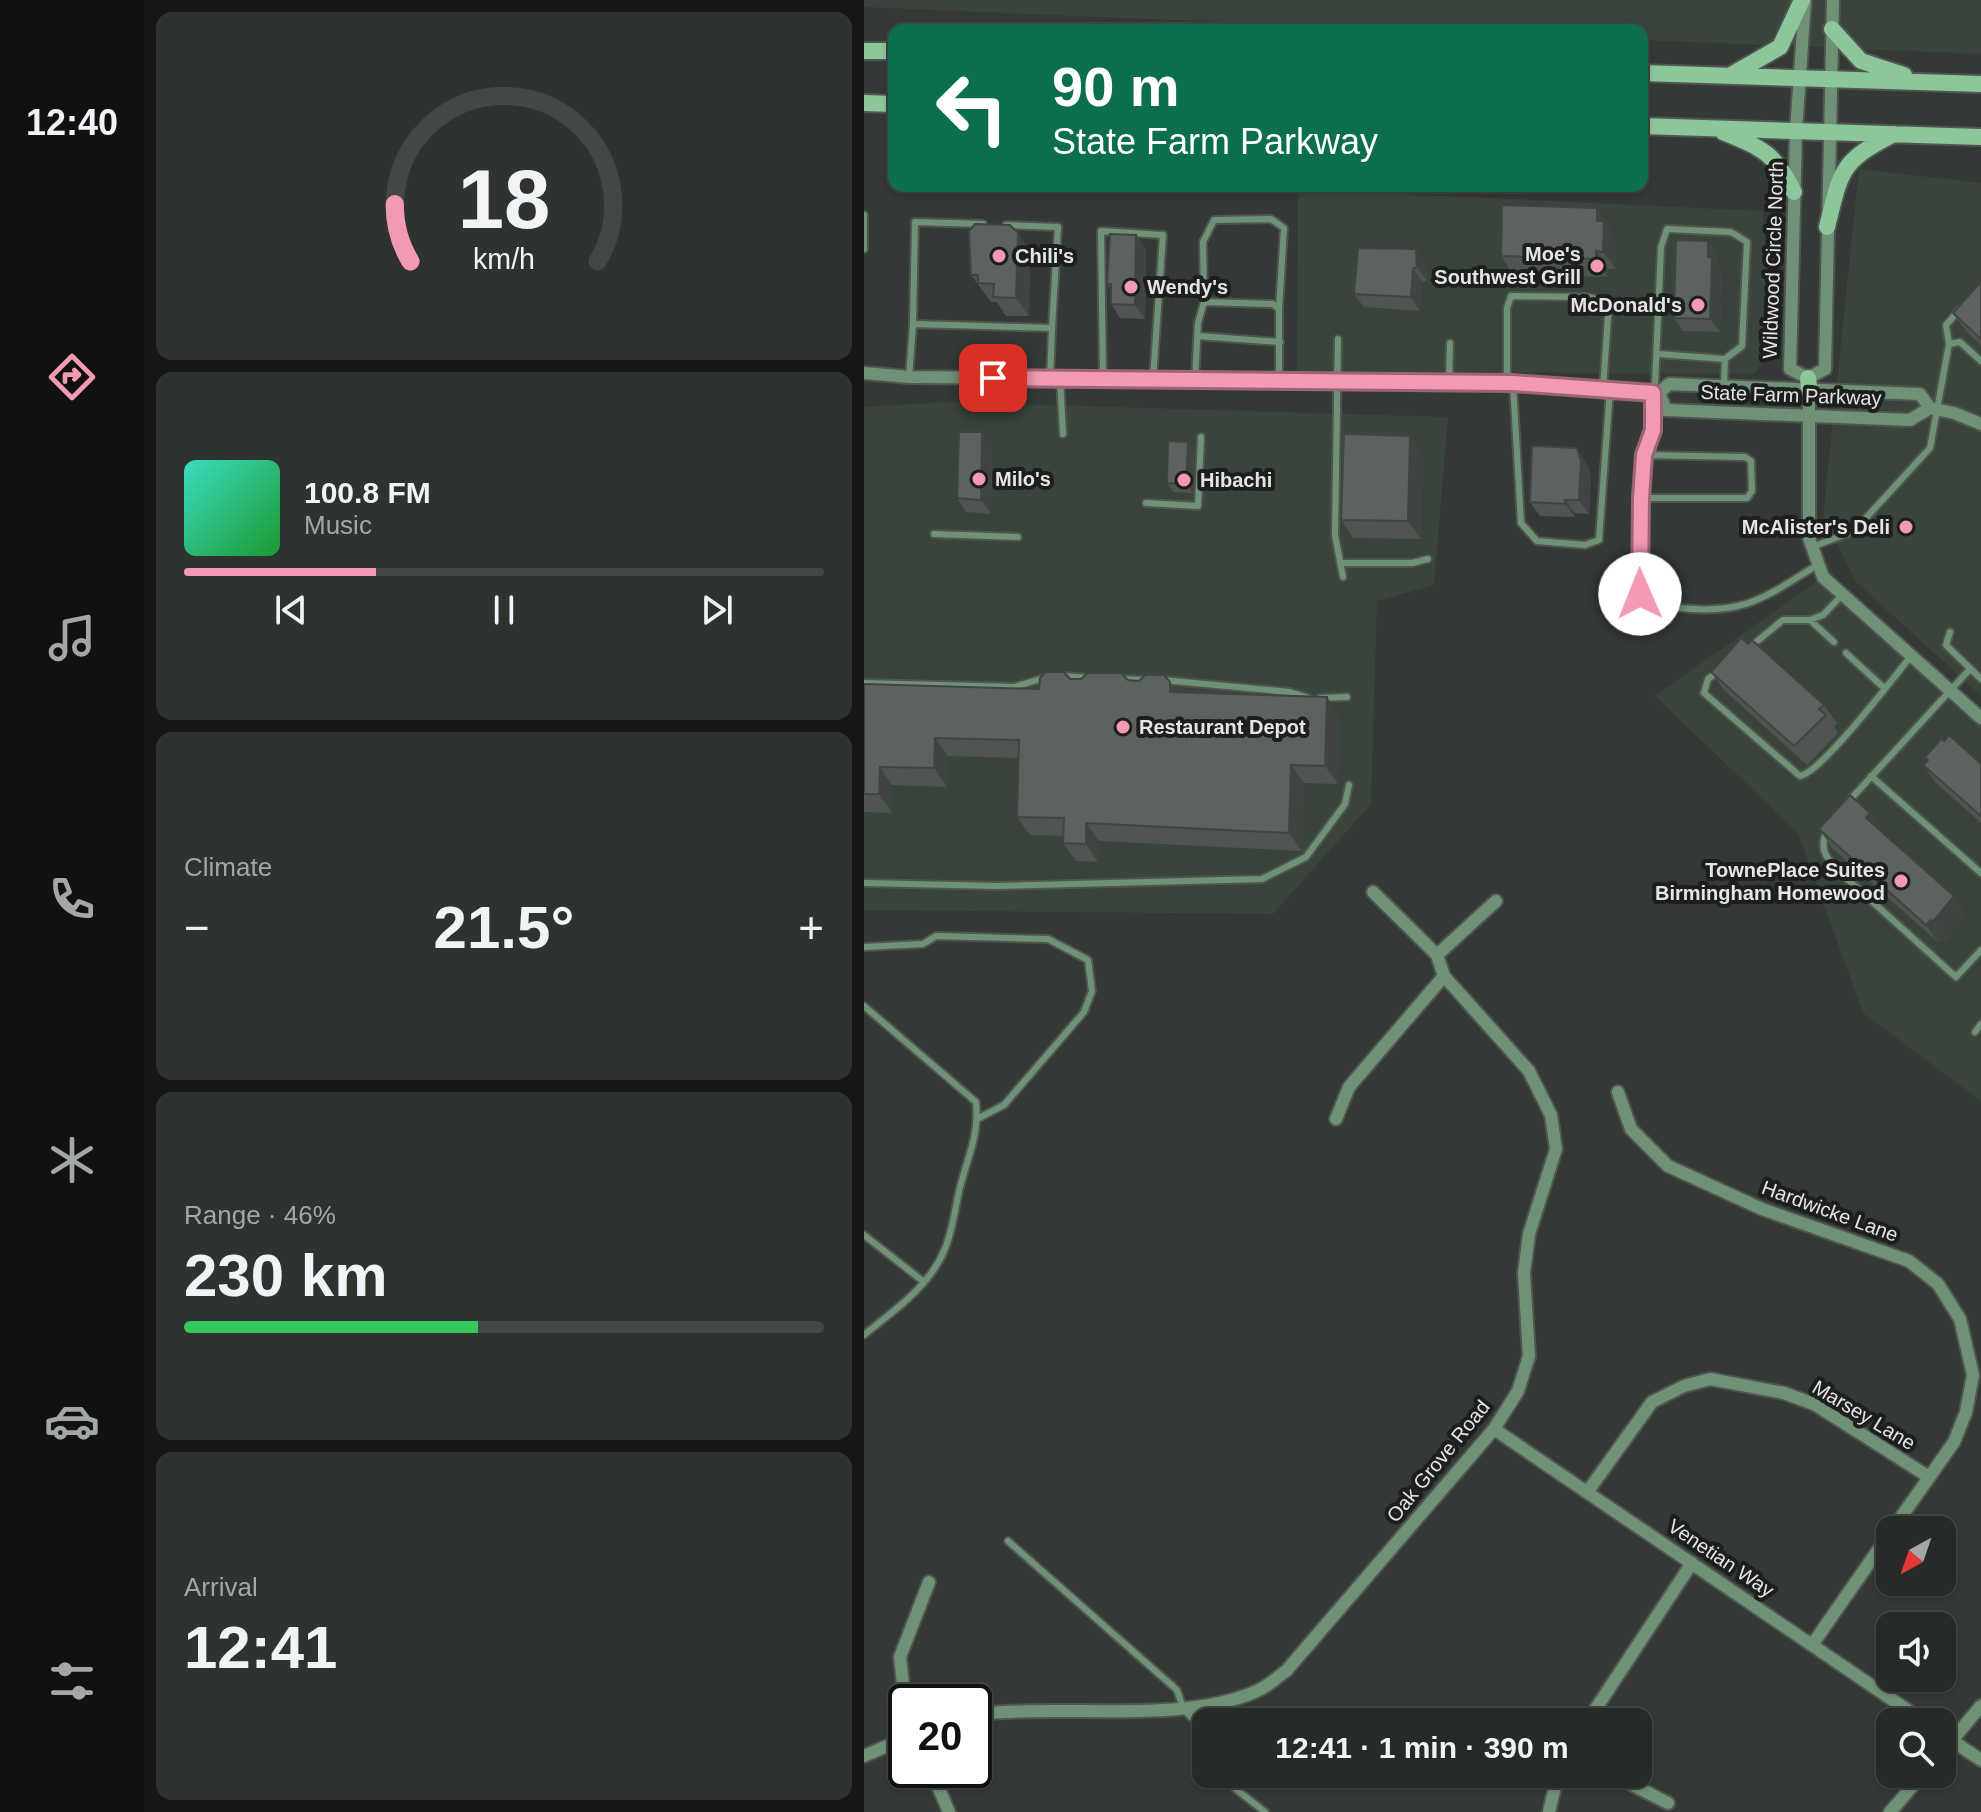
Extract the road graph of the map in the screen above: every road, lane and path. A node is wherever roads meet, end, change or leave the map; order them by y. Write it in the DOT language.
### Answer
graph roads {
  1 [pos="1804,0"];
  2 [pos="1833,0"];
  3 [pos="1832,29"];
  4 [pos="864,51"];
  5 [pos="888,51"];
  6 [pos="1648,73"];
  7 [pos="1730,76"];
  8 [pos="1800,78"];
  9 [pos="1831,79"];
  10 [pos="1924,82"];
  11 [pos="1981,84"];
  12 [pos="864,103"];
  13 [pos="888,104"];
  14 [pos="1648,126"];
  15 [pos="1714,128"];
  16 [pos="1796,131"];
  17 [pos="1829,131"];
  18 [pos="1895,134"];
  19 [pos="1981,137"];
  20 [pos="1794,192"];
  21 [pos="864,215"];
  22 [pos="1827,227"];
  23 [pos="864,249"];
  24 [pos="1204,302"];
  25 [pos="1964,305"];
  26 [pos="1279,309"];
  27 [pos="913,324"];
  28 [pos="1052,328"];
  29 [pos="1198,336"];
  30 [pos="1338,339"];
  31 [pos="1280,342"];
  32 [pos="1450,343"];
  33 [pos="1949,344"];
  34 [pos="1659,354"];
  35 [pos="1725,359"];
  36 [pos="1981,361"];
  37 [pos="864,373"];
  38 [pos="906,377"];
  39 [pos="1055,378"];
  40 [pos="1103,379"];
  41 [pos="1153,379"];
  42 [pos="1195,380"];
  43 [pos="1279,381"];
  44 [pos="1337,381"];
  45 [pos="864,382"];
  46 [pos="1449,382"];
  47 [pos="1510,383"];
  48 [pos="1808,383"];
  49 [pos="1724,385"];
  50 [pos="1606,389"];
  51 [pos="1656,393"];
  52 [pos="1934,409"];
  53 [pos="1808,416"];
  54 [pos="1981,424"];
  55 [pos="1063,434"];
  56 [pos="1201,437"];
  57 [pos="1644,455"];
  58 [pos="1641,498"];
  59 [pos="1146,503"];
  60 [pos="934,534"];
  61 [pos="1018,537"];
  62 [pos="1812,547"];
  63 [pos="1428,559"];
  64 [pos="1340,563"];
  65 [pos="1819,564"];
  66 [pos="1343,577"];
  67 [pos="1843,594"];
  68 [pos="1810,620"];
  69 [pos="1950,632"];
  70 [pos="1834,642"];
  71 [pos="1746,650"];
  72 [pos="1846,653"];
  73 [pos="1912,655"];
  74 [pos="1721,669"];
  75 [pos="1970,669"];
  76 [pos="1096,678"];
  77 [pos="1110,678"];
  78 [pos="1981,679"];
  79 [pos="864,683"];
  80 [pos="1884,688"];
  81 [pos="1951,691"];
  82 [pos="1347,697"];
  83 [pos="1981,718"];
  84 [pos="1871,776"];
  85 [pos="1349,785"];
  86 [pos="1843,808"];
  87 [pos="1828,825"];
  88 [pos="1981,873"];
  89 [pos="864,883"];
  90 [pos="1373,892"];
  91 [pos="1496,901"];
  92 [pos="864,947"];
  93 [pos="1981,950"];
  94 [pos="1437,955"];
  95 [pos="1444,976"];
  96 [pos="865,1010"];
  97 [pos="1981,1024"];
  98 [pos="1975,1032"];
  99 [pos="1618,1092"];
  100 [pos="977,1119"];
  101 [pos="1336,1119"];
  102 [pos="864,1235"];
  103 [pos="924,1282"];
  104 [pos="864,1335"];
  105 [pos="1494,1429"];
  106 [pos="1929,1477"];
  107 [pos="1588,1491"];
  108 [pos="1902,1516"];
  109 [pos="1008,1541"];
  110 [pos="1876,1553"];
  111 [pos="1692,1563"];
  112 [pos="929,1582"];
  113 [pos="1812,1645"];
  114 [pos="903,1684"];
  115 [pos="1981,1706"];
  116 [pos="1183,1708"];
  117 [pos="1596,1708"];
  118 [pos="1904,1708"];
  119 [pos="992,1713"];
  120 [pos="1192,1718"];
  121 [pos="1956,1729"];
  122 [pos="1956,1743"];
  123 [pos="888,1746"];
  124 [pos="864,1756"];
  125 [pos="1981,1760"];
  126 [pos="939,1788"];
  127 [pos="1235,1788"];
  128 [pos="1555,1788"];
  129 [pos="1639,1788"];
  130 [pos="1911,1788"];
  131 [pos="1668,1803"];
  132 [pos="949,1812"];
  133 [pos="1265,1812"];
  134 [pos="1549,1812"];
  135 [pos="1890,1812"];
  1 -- 7 [label="main road"];
  1 -- 8 [label="street, Wildwood Circle North"];
  2 -- 3 [label="street"];
  3 -- 9 [label="street"];
  3 -- 10 [label="main road"];
  4 -- 5 [label="main road"];
  6 -- 7 [label="main road"];
  7 -- 8 [label="main road"];
  8 -- 9 [label="main road"];
  8 -- 16 [label="street, Wildwood Circle North"];
  9 -- 10 [label="main road"];
  9 -- 17 [label="street"];
  10 -- 11 [label="main road"];
  12 -- 13 [label="main road"];
  14 -- 15 [label="main road"];
  15 -- 16 [label="main road"];
  15 -- 20 [label="main road"];
  16 -- 17 [label="main road"];
  16 -- 20 [label="street, Wildwood Circle North"];
  17 -- 18 [label="main road"];
  17 -- 22 [label="street"];
  18 -- 19 [label="main road"];
  18 -- 22 [label="main road"];
  20 -- 48 [label="street, Wildwood Circle North"];
  21 -- 23 [label="lane"];
  22 -- 48 [label="street"];
  24 -- 26 [label="lane"];
  24 -- 26 [label="lane"];
  24 -- 29 [label="lane"];
  25 -- 33 [label="lane"];
  26 -- 31 [label="lane"];
  27 -- 28 [label="lane"];
  27 -- 28 [label="lane"];
  27 -- 38 [label="lane"];
  28 -- 39 [label="lane"];
  29 -- 31 [label="lane"];
  29 -- 42 [label="lane"];
  30 -- 44 [label="lane"];
  31 -- 43 [label="lane"];
  32 -- 46 [label="lane"];
  33 -- 36 [label="lane"];
  33 -- 52 [label="lane"];
  34 -- 35 [label="lane"];
  34 -- 35 [label="lane"];
  34 -- 51 [label="lane"];
  35 -- 49 [label="lane"];
  37 -- 38 [label="street, State Farm Parkway"];
  38 -- 39 [label="street, State Farm Parkway"];
  38 -- 45 [label="street, State Farm Parkway"];
  39 -- 40 [label="street, State Farm Parkway"];
  39 -- 55 [label="lane"];
  40 -- 41 [label="street, State Farm Parkway"];
  40 -- 41 [label="lane"];
  41 -- 42 [label="street, State Farm Parkway"];
  42 -- 43 [label="street, State Farm Parkway"];
  43 -- 44 [label="street, State Farm Parkway"];
  44 -- 46 [label="street, State Farm Parkway"];
  44 -- 64 [label="lane"];
  46 -- 47 [label="street, State Farm Parkway"];
  47 -- 50 [label="street, State Farm Parkway"];
  47 -- 50 [label="lane"];
  47 -- 50 [label="lane"];
  48 -- 49 [label="street, State Farm Parkway"];
  48 -- 52 [label="street, State Farm Parkway"];
  48 -- 53 [label="street"];
  49 -- 51 [label="street, State Farm Parkway"];
  50 -- 51 [label="street, State Farm Parkway"];
  51 -- 53 [label="street, State Farm Parkway"];
  51 -- 57 [label="lane"];
  52 -- 53 [label="street, State Farm Parkway"];
  52 -- 54 [label="street, State Farm Parkway"];
  52 -- 62 [label="lane"];
  53 -- 62 [label="street"];
  56 -- 59 [label="lane"];
  57 -- 58 [label="lane"];
  57 -- 58 [label="lane"];
  58 -- 65 [label="lane"];
  60 -- 61 [label="lane"];
  62 -- 65 [label="street"];
  63 -- 64 [label="lane"];
  64 -- 66 [label="lane"];
  65 -- 67 [label="street"];
  67 -- 68 [label="lane"];
  67 -- 73 [label="street"];
  68 -- 70 [label="lane"];
  68 -- 71 [label="lane"];
  69 -- 75 [label="lane"];
  72 -- 80 [label="lane"];
  73 -- 80 [label="lane"];
  73 -- 81 [label="street"];
  74 -- 80 [label="lane"];
  75 -- 78 [label="lane"];
  75 -- 81 [label="lane"];
  76 -- 79 [label="lane"];
  77 -- 82 [label="lane"];
  81 -- 83 [label="street"];
  81 -- 84 [label="lane"];
  84 -- 86 [label="lane"];
  84 -- 88 [label="lane"];
  85 -- 89 [label="lane"];
  87 -- 93 [label="lane"];
  90 -- 94 [label="street, Oak Grove Road"];
  91 -- 94 [label="street"];
  92 -- 100 [label="lane"];
  94 -- 95 [label="street, Oak Grove Road"];
  95 -- 101 [label="street"];
  95 -- 105 [label="street, Oak Grove Road"];
  96 -- 100 [label="lane"];
  97 -- 98 [label="lane"];
  99 -- 106 [label="street, Hardwicke Lane"];
  100 -- 103 [label="lane"];
  102 -- 103 [label="lane"];
  103 -- 104 [label="lane"];
  105 -- 107 [label="street, Venetian Way"];
  105 -- 116 [label="street, Oak Grove Road"];
  106 -- 107 [label="street, Marsey Lane"];
  106 -- 108 [label="street, Hardwicke Lane"];
  107 -- 111 [label="street, Venetian Way"];
  109 -- 116 [label="lane"];
  110 -- 113 [label="street, Hardwicke Lane"];
  111 -- 113 [label="street, Venetian Way"];
  111 -- 117 [label="street"];
  112 -- 114 [label="street"];
  113 -- 118 [label="street, Venetian Way"];
  115 -- 121 [label="street"];
  116 -- 119 [label="street, Oak Grove Road"];
  116 -- 120 [label="lane"];
  122 -- 125 [label="street"];
  123 -- 124 [label="street"];
  126 -- 132 [label="street"];
  127 -- 133 [label="lane"];
  128 -- 134 [label="street"];
  129 -- 131 [label="street"];
  130 -- 135 [label="street"];
}
